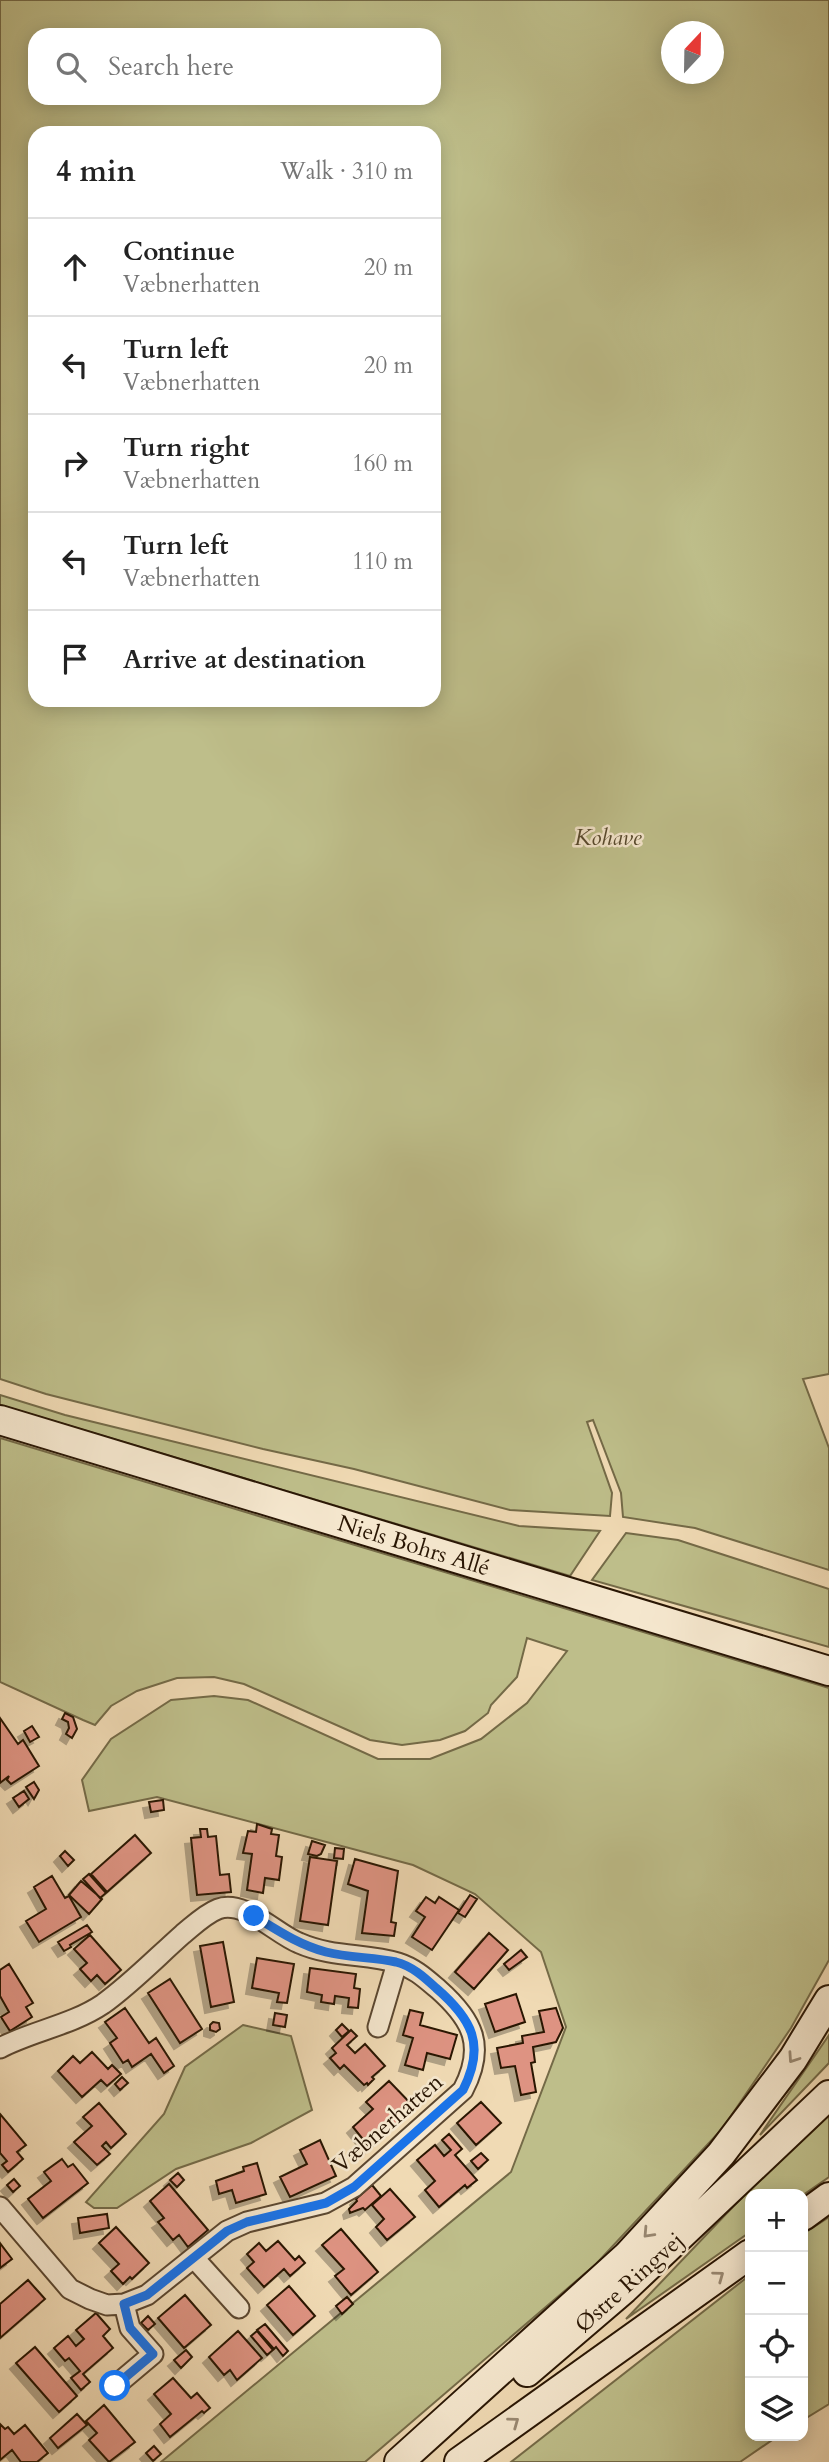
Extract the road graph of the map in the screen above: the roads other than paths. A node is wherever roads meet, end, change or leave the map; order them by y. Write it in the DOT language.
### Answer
graph roads {
  1 [pos="0,1420"];
  2 [pos="829,1671"];
  3 [pos="397,1963"];
  4 [pos="829,2000"];
  5 [pos="378,2026"];
  6 [pos="0,2048"];
  7 [pos="829,2095"];
  8 [pos="829,2197"];
  9 [pos="0,2207"];
  10 [pos="808,2212"];
  11 [pos="194,2258"];
  12 [pos="745,2258"];
  13 [pos="124,2304"];
  14 [pos="239,2308"];
  15 [pos="115,2386"];
  16 [pos="399,2462"];
  17 [pos="421,2462"];
  18 [pos="459,2462"];
  1 -- 2 [label="street, Niels Bohrs Allé"];
  3 -- 5 [label="street"];
  3 -- 6 [label="street, Væbnerhatten"];
  3 -- 11 [label="street, Væbnerhatten"];
  4 -- 16 [label="street, one-way"];
  7 -- 17 [label="street, Østre Ringvej"];
  8 -- 10 [label="street"];
  9 -- 13 [label="street"];
  11 -- 13 [label="street, Væbnerhatten"];
  11 -- 14 [label="street"];
  18 -- 12 [label="street, one-way"];
  13 -- 15 [label="street"];
}
